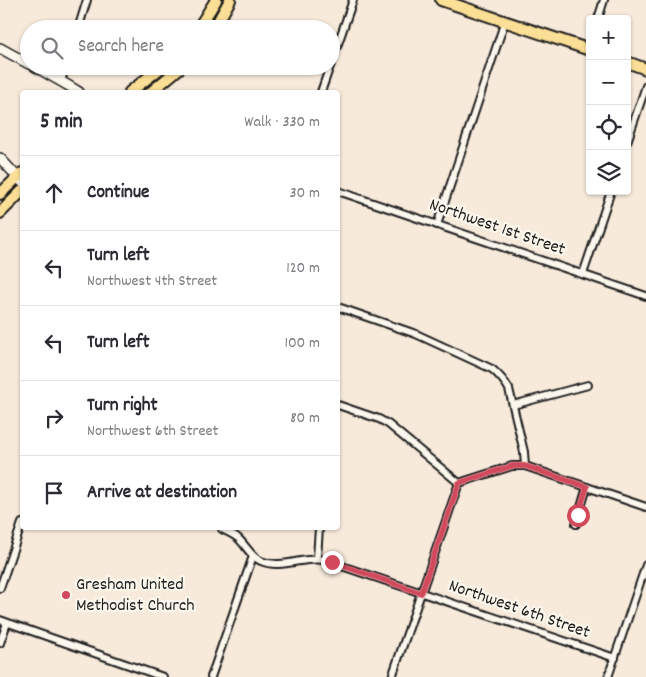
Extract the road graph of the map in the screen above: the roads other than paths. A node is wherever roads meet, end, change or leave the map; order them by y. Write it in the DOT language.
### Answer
graph roads {
  1 [pos="87,0"];
  2 [pos="216,0"];
  3 [pos="230,0"];
  4 [pos="354,0"];
  5 [pos="441,0"];
  6 [pos="604,0"];
  7 [pos="599,15"];
  8 [pos="81,20"];
  9 [pos="204,20"];
  10 [pos="219,20"];
  11 [pos="505,21"];
  12 [pos="340,40"];
  13 [pos="586,46"];
  14 [pos="0,48"];
  15 [pos="20,59"];
  16 [pos="631,63"];
  17 [pos="646,68"];
  18 [pos="50,75"];
  19 [pos="63,75"];
  20 [pos="152,75"];
  21 [pos="171,75"];
  22 [pos="327,75"];
  23 [pos="61,81"];
  24 [pos="646,86"];
  25 [pos="76,90"];
  26 [pos="133,90"];
  27 [pos="153,90"];
  28 [pos="322,90"];
  29 [pos="631,130"];
  30 [pos="0,158"];
  31 [pos="20,177"];
  32 [pos="20,179"];
  33 [pos="340,192"];
  34 [pos="20,193"];
  35 [pos="0,194"];
  36 [pos="609,195"];
  37 [pos="0,213"];
  38 [pos="437,225"];
  39 [pos="582,274"];
  40 [pos="646,296"];
  41 [pos="340,308"];
  42 [pos="588,385"];
  43 [pos="513,405"];
  44 [pos="340,406"];
  45 [pos="525,466"];
  46 [pos="459,483"];
  47 [pos="587,487"];
  48 [pos="646,507"];
  49 [pos="576,524"];
  50 [pos="20,529"];
  51 [pos="224,530"];
  52 [pos="319,530"];
  53 [pos="253,556"];
  54 [pos="317,558"];
  55 [pos="646,565"];
  56 [pos="0,588"];
  57 [pos="421,593"];
  58 [pos="0,620"];
  59 [pos="7,623"];
  60 [pos="0,643"];
  61 [pos="614,658"];
  62 [pos="163,677"];
  63 [pos="211,677"];
  64 [pos="392,677"];
  65 [pos="608,677"];
  1 -- 8 [label="street"];
  2 -- 9 [label="main road"];
  3 -- 10 [label="main road"];
  4 -- 12 [label="street"];
  5 -- 11 [label="main road"];
  6 -- 7 [label="street"];
  11 -- 13 [label="main road"];
  11 -- 38 [label="street"];
  14 -- 15 [label="street"];
  16 -- 17 [label="main road"];
  18 -- 23 [label="street"];
  19 -- 23 [label="street"];
  20 -- 26 [label="main road"];
  21 -- 27 [label="main road"];
  22 -- 28 [label="street"];
  23 -- 25 [label="street"];
  24 -- 29 [label="street"];
  30 -- 31 [label="street"];
  32 -- 35 [label="main road"];
  33 -- 38 [label="street, Northwest 1st Street"];
  34 -- 37 [label="main road"];
  36 -- 39 [label="street"];
  38 -- 39 [label="street, Northwest 1st Street"];
  39 -- 40 [label="street, Northwest 1st Street"];
  41 -- 43 [label="street"];
  42 -- 43 [label="street"];
  43 -- 45 [label="street"];
  44 -- 46 [label="street"];
  45 -- 46 [label="street"];
  45 -- 47 [label="street"];
  46 -- 57 [label="street"];
  47 -- 48 [label="street"];
  47 -- 49 [label="street"];
  50 -- 56 [label="street"];
  51 -- 53 [label="street"];
  52 -- 54 [label="street"];
  53 -- 54 [label="street, Northwest 6th Street"];
  53 -- 63 [label="street"];
  54 -- 57 [label="street, Northwest 6th Street"];
  55 -- 61 [label="street"];
  57 -- 61 [label="street, Northwest 6th Street"];
  57 -- 64 [label="street"];
  58 -- 59 [label="street"];
  59 -- 60 [label="street"];
  59 -- 62 [label="street"];
  61 -- 65 [label="street"];
}
